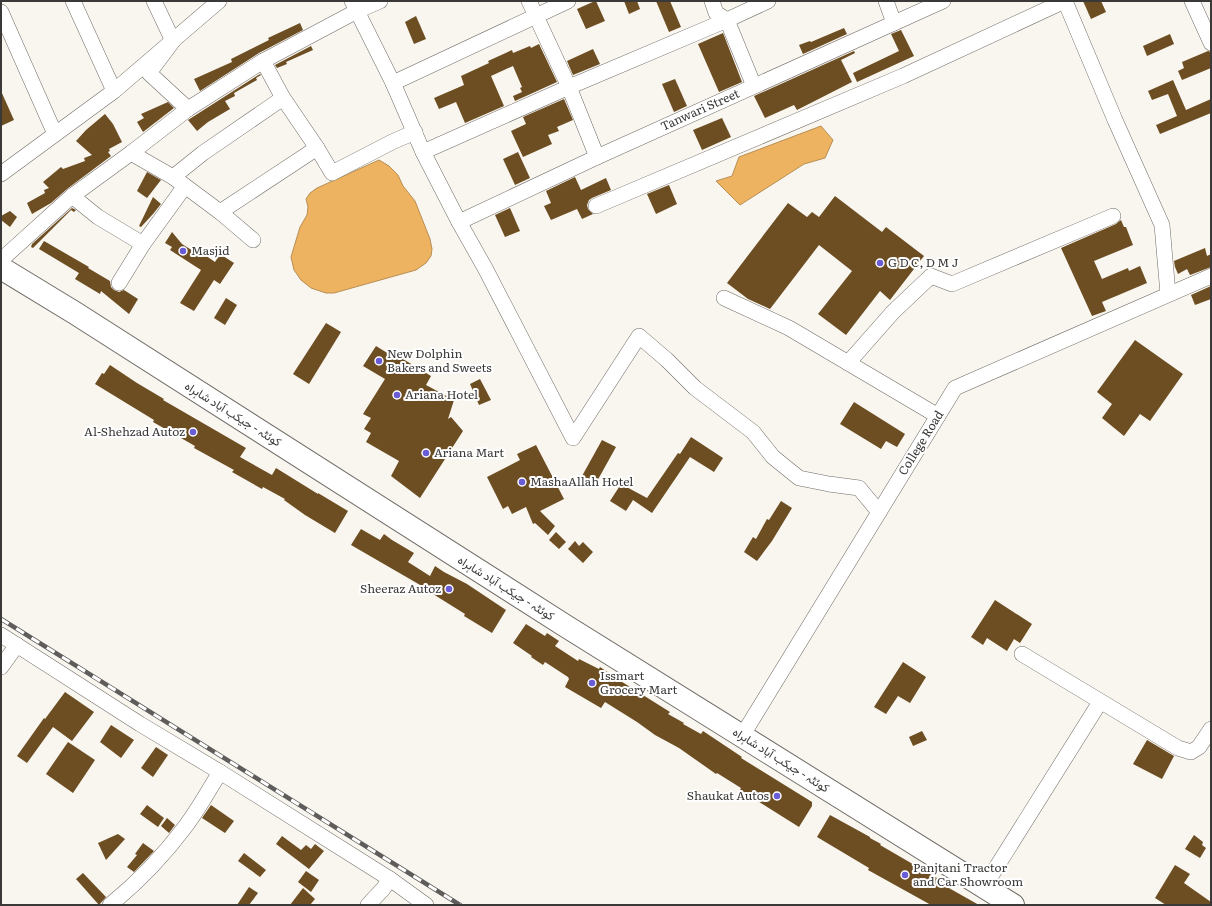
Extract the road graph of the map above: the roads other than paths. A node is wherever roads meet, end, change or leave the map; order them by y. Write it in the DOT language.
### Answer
graph roads {
  1 [pos="73,1"];
  2 [pos="154,1"];
  3 [pos="220,1"];
  4 [pos="380,1"];
  5 [pos="529,1"];
  6 [pos="568,1"];
  7 [pos="712,1"];
  8 [pos="768,1"];
  9 [pos="886,1"];
  10 [pos="943,1"];
  11 [pos="1057,1"];
  12 [pos="1065,1"];
  13 [pos="1192,1"];
  14 [pos="355,6"];
  15 [pos="1,12"];
  16 [pos="536,16"];
  17 [pos="727,20"];
  18 [pos="894,23"];
  19 [pos="173,41"];
  20 [pos="1211,43"];
  21 [pos="263,62"];
  22 [pos="393,83"];
  23 [pos="754,86"];
  24 [pos="569,87"];
  25 [pos="114,91"];
  26 [pos="284,98"];
  27 [pos="188,109"];
  28 [pos="414,132"];
  29 [pos="55,134"];
  30 [pos="316,148"];
  31 [pos="423,152"];
  32 [pos="132,153"];
  33 [pos="597,157"];
  34 [pos="1,174"];
  35 [pos="173,177"];
  36 [pos="185,186"];
  37 [pos="72,196"];
  38 [pos="596,206"];
  39 [pos="220,212"];
  40 [pos="1113,216"];
  41 [pos="459,222"];
  42 [pos="253,240"];
  43 [pos="143,244"];
  44 [pos="1,260"];
  45 [pos="1,268"];
  46 [pos="1211,276"];
  47 [pos="120,283"];
  48 [pos="1168,294"];
  49 [pos="724,298"];
  50 [pos="848,363"];
  51 [pos="938,416"];
  52 [pos="879,512"];
  53 [pos="1,635"];
  54 [pos="17,645"];
  55 [pos="1022,654"];
  56 [pos="1,667"];
  57 [pos="1100,702"];
  58 [pos="1211,730"];
  59 [pos="742,736"];
  60 [pos="220,772"];
  61 [pos="390,879"];
  62 [pos="984,887"];
  63 [pos="119,902"];
  64 [pos="1010,904"];
  65 [pos="368,905"];
  66 [pos="426,905"];
  1 -- 25 [label="street"];
  2 -- 19 [label="street"];
  3 -- 19 [label="street"];
  4 -- 14 [label="street"];
  5 -- 16 [label="street"];
  6 -- 16 [label="street"];
  7 -- 17 [label="street"];
  8 -- 17 [label="street"];
  9 -- 18 [label="street"];
  10 -- 18 [label="street, Tanwari Street"];
  11 -- 38 [label="street"];
  12 -- 48 [label="street"];
  13 -- 20 [label="street"];
  14 -- 21 [label="street"];
  14 -- 22 [label="street"];
  15 -- 29 [label="street"];
  16 -- 22 [label="street"];
  16 -- 24 [label="street"];
  17 -- 23 [label="street"];
  17 -- 24 [label="street"];
  18 -- 23 [label="street, Tanwari Street"];
  19 -- 25 [label="street"];
  19 -- 27 [label="street"];
  21 -- 26 [label="street"];
  21 -- 27 [label="street"];
  22 -- 28 [label="street"];
  23 -- 33 [label="street, Tanwari Street"];
  24 -- 31 [label="street"];
  24 -- 33 [label="street"];
  25 -- 29 [label="street"];
  26 -- 30 [label="street"];
  26 -- 35 [label="street"];
  27 -- 32 [label="street"];
  28 -- 30 [label="street"];
  28 -- 31 [label="street"];
  29 -- 34 [label="street"];
  30 -- 39 [label="street"];
  31 -- 41 [label="street"];
  32 -- 35 [label="street"];
  32 -- 37 [label="street"];
  33 -- 41 [label="street, Tanwari Street"];
  35 -- 36 [label="street"];
  36 -- 39 [label="street"];
  36 -- 43 [label="street"];
  37 -- 43 [label="street"];
  37 -- 44 [label="street"];
  39 -- 42 [label="street"];
  40 -- 50 [label="street"];
  41 -- 52 [label="street"];
  43 -- 47 [label="street"];
  45 -- 59 [label="highway, کوئٹہ - جیکب آباد شاہراہ"];
  46 -- 48 [label="street, College Road"];
  48 -- 51 [label="street, College Road"];
  49 -- 50 [label="street"];
  50 -- 51 [label="street"];
  51 -- 52 [label="street, College Road"];
  52 -- 59 [label="street, College Road"];
  53 -- 54 [label="street"];
  54 -- 56 [label="street"];
  54 -- 60 [label="street"];
  55 -- 57 [label="street"];
  57 -- 58 [label="street"];
  57 -- 62 [label="street"];
  59 -- 62 [label="highway, کوئٹہ - جیکب آباد شاہراہ"];
  60 -- 61 [label="street"];
  60 -- 63 [label="street"];
  61 -- 65 [label="street"];
  61 -- 66 [label="street"];
  62 -- 64 [label="highway, کوئٹہ - جیکب آباد شاہراہ"];
}
